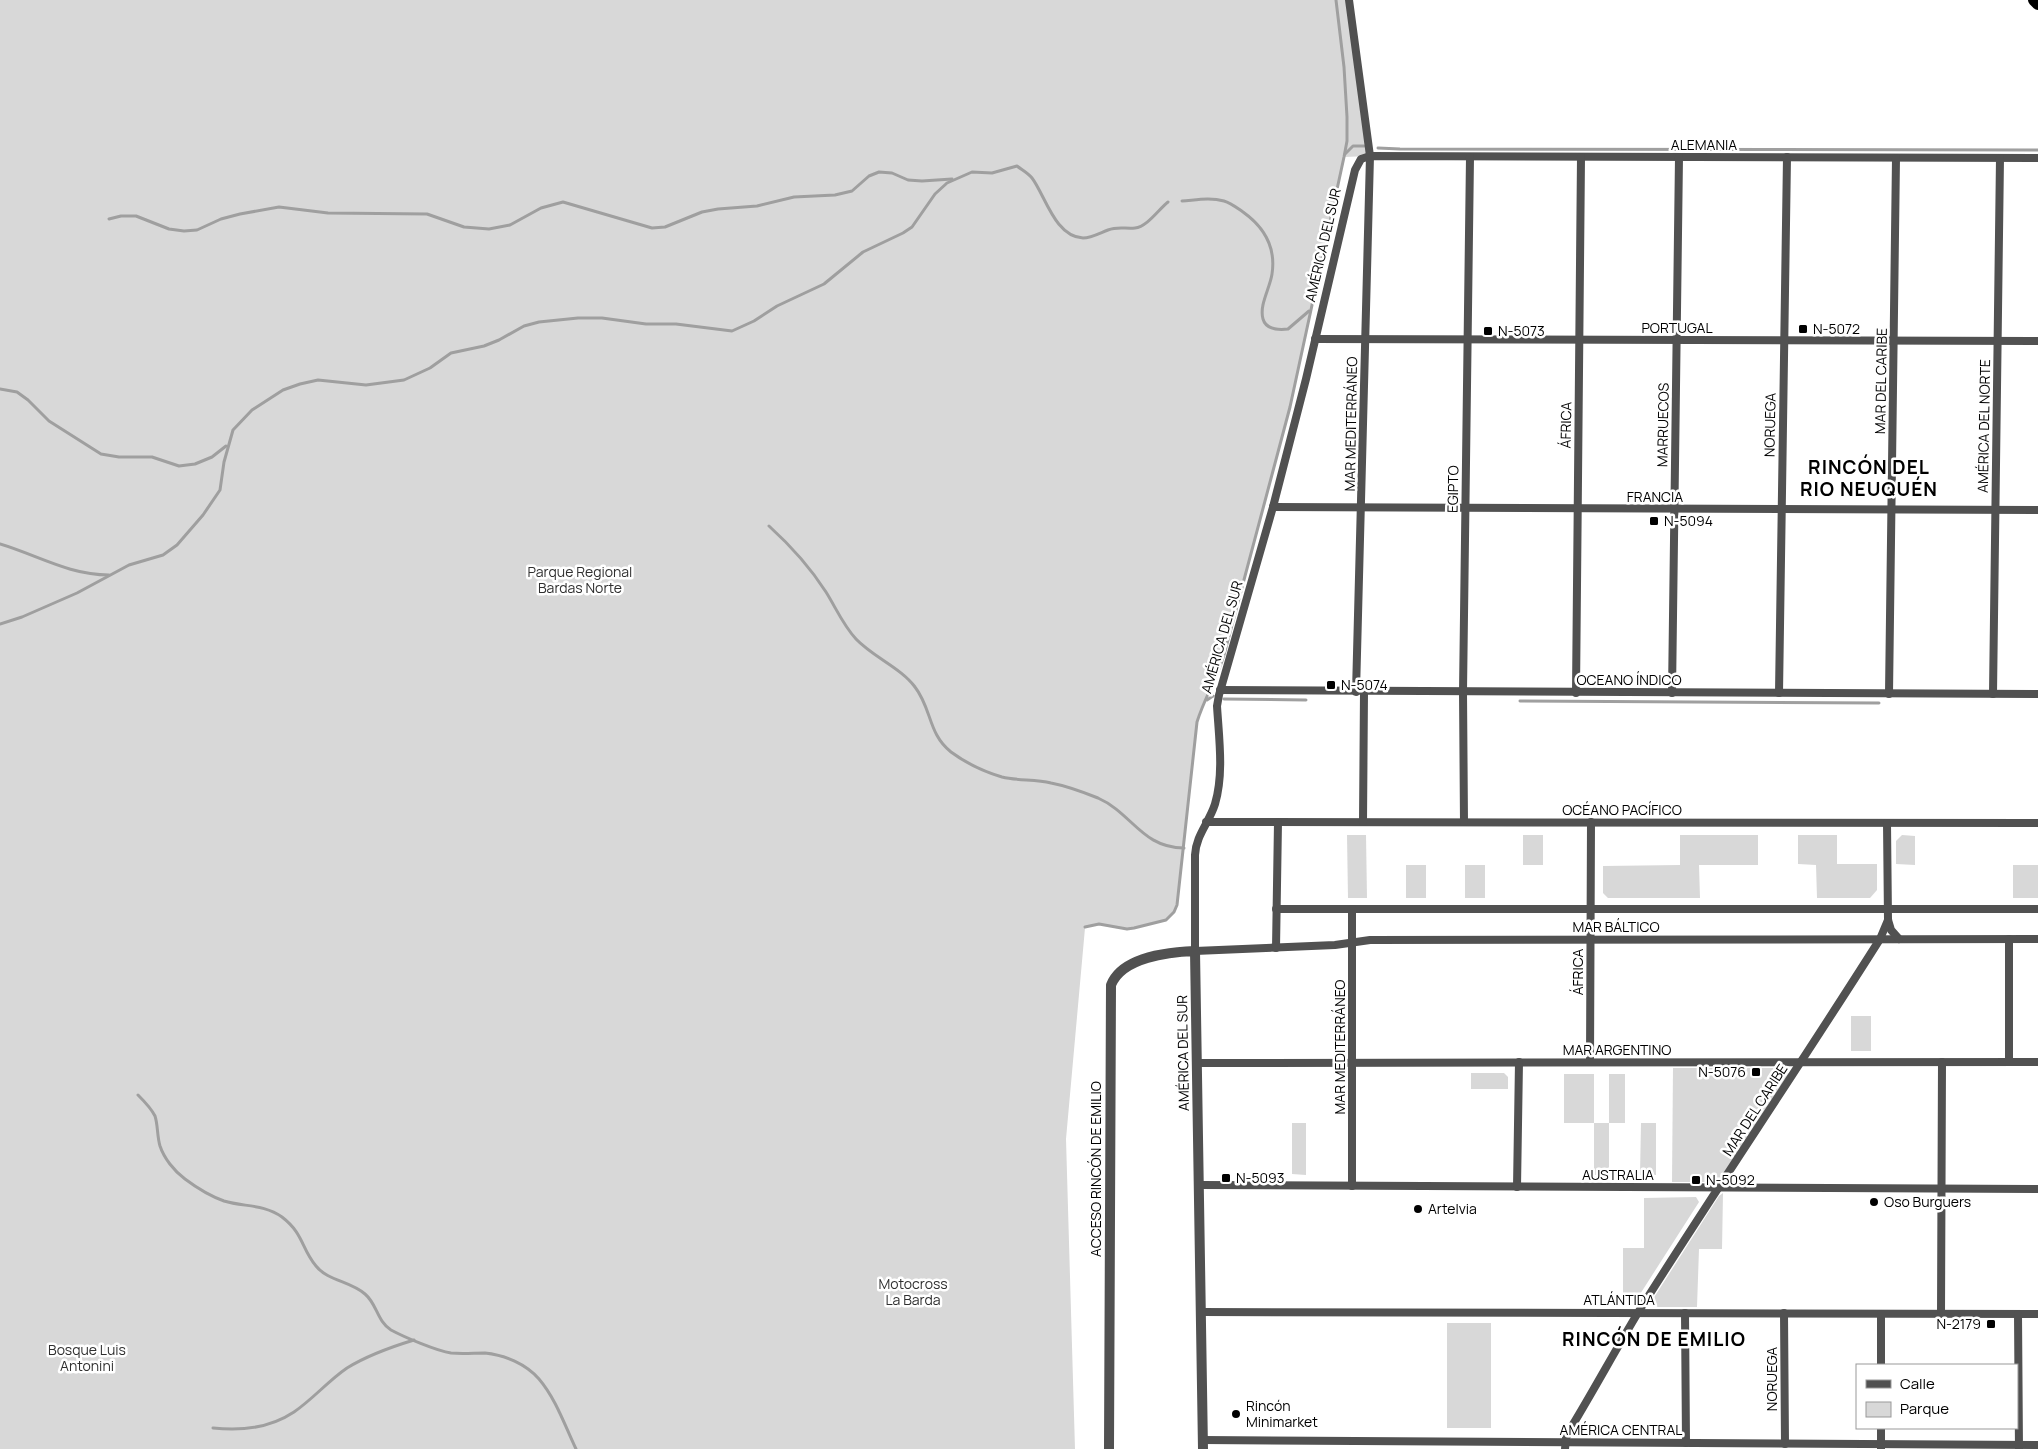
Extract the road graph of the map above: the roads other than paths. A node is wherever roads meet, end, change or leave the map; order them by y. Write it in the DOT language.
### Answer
graph roads {
  1 [pos="1349,0"];
  2 [pos="2034,0"];
  3 [pos="2038,4"];
  4 [pos="1370,156"];
  5 [pos="1470,157"];
  6 [pos="1581,157"];
  7 [pos="1680,157"];
  8 [pos="1787,157"];
  9 [pos="1896,158"];
  10 [pos="2000,158"];
  11 [pos="2038,158"];
  12 [pos="1315,339"];
  13 [pos="1365,339"];
  14 [pos="1468,340"];
  15 [pos="1579,340"];
  16 [pos="1677,340"];
  17 [pos="1784,340"];
  18 [pos="1894,340"];
  19 [pos="1998,341"];
  20 [pos="2038,341"];
  21 [pos="1273,507"];
  22 [pos="1361,508"];
  23 [pos="1466,509"];
  24 [pos="1577,509"];
  25 [pos="1674,509"];
  26 [pos="1782,509"];
  27 [pos="1891,510"];
  28 [pos="1996,510"];
  29 [pos="2038,510"];
  30 [pos="1220,690"];
  31 [pos="1360,692"];
  32 [pos="1464,692"];
  33 [pos="1576,693"];
  34 [pos="1672,693"];
  35 [pos="1779,694"];
  36 [pos="1889,694"];
  37 [pos="1994,694"];
  38 [pos="2038,694"];
  39 [pos="1206,822"];
  40 [pos="1278,822"];
  41 [pos="1363,822"];
  42 [pos="1464,822"];
  43 [pos="1591,822"];
  44 [pos="1887,823"];
  45 [pos="2038,823"];
  46 [pos="1276,909"];
  47 [pos="1352,909"];
  48 [pos="1590,909"];
  49 [pos="1888,909"];
  50 [pos="2038,909"];
  51 [pos="1888,920"];
  52 [pos="1880,939"];
  53 [pos="1898,939"];
  54 [pos="2008,939"];
  55 [pos="2038,939"];
  56 [pos="1590,940"];
  57 [pos="1352,942"];
  58 [pos="1276,948"];
  59 [pos="1195,951"];
  60 [pos="1352,1062"];
  61 [pos="1519,1062"];
  62 [pos="1590,1062"];
  63 [pos="1802,1062"];
  64 [pos="1942,1062"];
  65 [pos="2009,1062"];
  66 [pos="2038,1062"];
  67 [pos="1197,1063"];
  68 [pos="1199,1185"];
  69 [pos="1352,1186"];
  70 [pos="1517,1187"];
  71 [pos="1720,1188"];
  72 [pos="1941,1189"];
  73 [pos="2038,1189"];
  74 [pos="1201,1312"];
  75 [pos="1638,1313"];
  76 [pos="1685,1313"];
  77 [pos="1784,1314"];
  78 [pos="1882,1314"];
  79 [pos="1941,1314"];
  80 [pos="2018,1314"];
  81 [pos="2038,1314"];
  82 [pos="1881,1364"];
  83 [pos="1881,1429"];
  84 [pos="1686,1443"];
  85 [pos="1203,1444"];
  86 [pos="1785,1444"];
  87 [pos="2038,1445"];
  88 [pos="1565,1446"];
  89 [pos="1881,1447"];
  90 [pos="2019,1447"];
  91 [pos="1109,1449"];
  1 -- 4 [label="street"];
  2 -- 3 [label="highway"];
  4 -- 5 [label="street, ALEMANIA"];
  4 -- 12 [label="street, AMÉRICA DEL SUR"];
  4 -- 13 [label="street, MAR MEDITERRÁNEO"];
  5 -- 6 [label="street, ALEMANIA"];
  5 -- 14 [label="street, EGIPTO"];
  6 -- 7 [label="street, ALEMANIA"];
  6 -- 15 [label="street, ÁFRICA"];
  7 -- 8 [label="street, ALEMANIA"];
  7 -- 16 [label="street, MARRUECOS"];
  8 -- 9 [label="street, ALEMANIA"];
  8 -- 17 [label="street, NORUEGA"];
  9 -- 10 [label="street, ALEMANIA"];
  9 -- 18 [label="street, MAR DEL CARIBE"];
  10 -- 11 [label="street, ALEMANIA"];
  10 -- 19 [label="street, AMÉRICA DEL NORTE"];
  12 -- 13 [label="street, PORTUGAL"];
  12 -- 21 [label="street, AMÉRICA DEL SUR"];
  13 -- 14 [label="street, PORTUGAL"];
  13 -- 22 [label="street, MAR MEDITERRÁNEO"];
  14 -- 15 [label="street, PORTUGAL"];
  14 -- 23 [label="street, EGIPTO"];
  15 -- 16 [label="street, PORTUGAL"];
  15 -- 24 [label="street, ÁFRICA"];
  16 -- 17 [label="street, PORTUGAL"];
  16 -- 25 [label="street, MARRUECOS"];
  17 -- 18 [label="street, PORTUGAL"];
  17 -- 26 [label="street, NORUEGA"];
  18 -- 19 [label="street, PORTUGAL"];
  18 -- 27 [label="street, MAR DEL CARIBE"];
  19 -- 20 [label="street, PORTUGAL"];
  19 -- 28 [label="street, AMÉRICA DEL NORTE"];
  21 -- 22 [label="street, FRANCIA"];
  21 -- 30 [label="street, AMÉRICA DEL SUR"];
  22 -- 23 [label="street, FRANCIA"];
  22 -- 31 [label="street, MAR MEDITERRÁNEO"];
  23 -- 24 [label="street, FRANCIA"];
  23 -- 32 [label="street, EGIPTO"];
  24 -- 25 [label="street, FRANCIA"];
  24 -- 33 [label="street, ÁFRICA"];
  25 -- 26 [label="street, FRANCIA"];
  25 -- 34 [label="street, MARRUECOS"];
  26 -- 27 [label="street, FRANCIA"];
  26 -- 35 [label="street, NORUEGA"];
  27 -- 28 [label="street, FRANCIA"];
  27 -- 36 [label="street, MAR DEL CARIBE"];
  28 -- 29 [label="street, FRANCIA"];
  28 -- 37 [label="street, AMÉRICA DEL NORTE"];
  30 -- 31 [label="street, OCEANO ÍNDICO"];
  30 -- 39 [label="street, AMÉRICA DEL SUR"];
  31 -- 32 [label="street, OCEANO ÍNDICO"];
  31 -- 41 [label="street, MAR MEDITERRÁNEO"];
  32 -- 33 [label="street, OCEANO ÍNDICO"];
  32 -- 42 [label="street, EGIPTO"];
  33 -- 34 [label="street, OCEANO ÍNDICO"];
  34 -- 35 [label="street, OCEANO ÍNDICO"];
  35 -- 36 [label="street, OCEANO ÍNDICO"];
  36 -- 37 [label="street, OCEANO ÍNDICO"];
  37 -- 38 [label="street, OCEANO ÍNDICO"];
  39 -- 40 [label="street, OCÉANO PACÍFICO"];
  39 -- 59 [label="street, AMÉRICA DEL SUR"];
  40 -- 41 [label="street, OCÉANO PACÍFICO"];
  40 -- 46 [label="street"];
  41 -- 42 [label="street, OCÉANO PACÍFICO"];
  42 -- 43 [label="street, OCÉANO PACÍFICO"];
  43 -- 44 [label="street, OCÉANO PACÍFICO"];
  43 -- 48 [label="street, ÁFRICA"];
  44 -- 45 [label="street, OCÉANO PACÍFICO"];
  44 -- 49 [label="street, MAR DEL CARIBE"];
  46 -- 47 [label="street, MAR BÁLTICO"];
  46 -- 58 [label="street"];
  47 -- 48 [label="street, MAR BÁLTICO"];
  47 -- 57 [label="street, MAR MEDITERRÁNEO"];
  48 -- 49 [label="street, MAR BÁLTICO"];
  48 -- 56 [label="street, ÁFRICA"];
  49 -- 50 [label="street, MAR BÁLTICO"];
  49 -- 51 [label="street, MAR DEL CARIBE"];
  51 -- 52 [label="street, MAR DEL CARIBE"];
  51 -- 53 [label="street, MAR DEL CARIBE"];
  52 -- 53 [label="street, MAR BÁLTICO"];
  52 -- 56 [label="street, MAR BÁLTICO"];
  52 -- 63 [label="street, MAR DEL CARIBE"];
  53 -- 54 [label="street, MAR BÁLTICO"];
  54 -- 55 [label="street, MAR BÁLTICO"];
  54 -- 65 [label="street"];
  56 -- 57 [label="street, MAR BÁLTICO"];
  56 -- 62 [label="street, ÁFRICA"];
  57 -- 58 [label="street, MAR BÁLTICO"];
  57 -- 60 [label="street, MAR MEDITERRÁNEO"];
  58 -- 59 [label="street, MAR BÁLTICO"];
  59 -- 67 [label="street, AMÉRICA DEL SUR"];
  59 -- 91 [label="street, ACCESO RINCÓN DE EMILIO"];
  60 -- 61 [label="street, MAR ARGENTINO"];
  60 -- 67 [label="street, MAR ARGENTINO"];
  60 -- 69 [label="street, MAR MEDITERRÁNEO"];
  61 -- 62 [label="street, MAR ARGENTINO"];
  61 -- 70 [label="street"];
  62 -- 63 [label="street, MAR ARGENTINO"];
  63 -- 64 [label="street, MAR ARGENTINO"];
  63 -- 71 [label="street, MAR DEL CARIBE"];
  64 -- 65 [label="street, MAR ARGENTINO"];
  64 -- 72 [label="street"];
  65 -- 66 [label="street, MAR ARGENTINO"];
  67 -- 68 [label="street, AMÉRICA DEL SUR"];
  68 -- 69 [label="street, AUSTRALIA"];
  68 -- 74 [label="street, AMÉRICA DEL SUR"];
  69 -- 70 [label="street, AUSTRALIA"];
  70 -- 71 [label="street, AUSTRALIA"];
  71 -- 72 [label="street, AUSTRALIA"];
  71 -- 75 [label="street, MAR DEL CARIBE"];
  72 -- 73 [label="street, AUSTRALIA"];
  72 -- 79 [label="street"];
  74 -- 75 [label="street, ATLÁNTIDA"];
  74 -- 85 [label="street, AMÉRICA DEL SUR"];
  75 -- 76 [label="street, ATLÁNTIDA"];
  75 -- 88 [label="street, MAR DEL CARIBE"];
  76 -- 77 [label="street, ATLÁNTIDA"];
  76 -- 84 [label="street"];
  77 -- 78 [label="street, ATLÁNTIDA"];
  77 -- 86 [label="street, NORUEGA"];
  78 -- 79 [label="street, ATLÁNTIDA"];
  78 -- 82 [label="street"];
  79 -- 80 [label="street, ATLÁNTIDA"];
  80 -- 81 [label="street, ATLÁNTIDA"];
  80 -- 90 [label="street"];
  83 -- 89 [label="street"];
  84 -- 86 [label="street, AMÉRICA CENTRAL"];
  84 -- 88 [label="street, AMÉRICA CENTRAL"];
  85 -- 88 [label="street, AMÉRICA CENTRAL"];
  86 -- 89 [label="street, AMÉRICA CENTRAL"];
  87 -- 90 [label="street, AMÉRICA CENTRAL"];
  89 -- 90 [label="street, AMÉRICA CENTRAL"];
}
